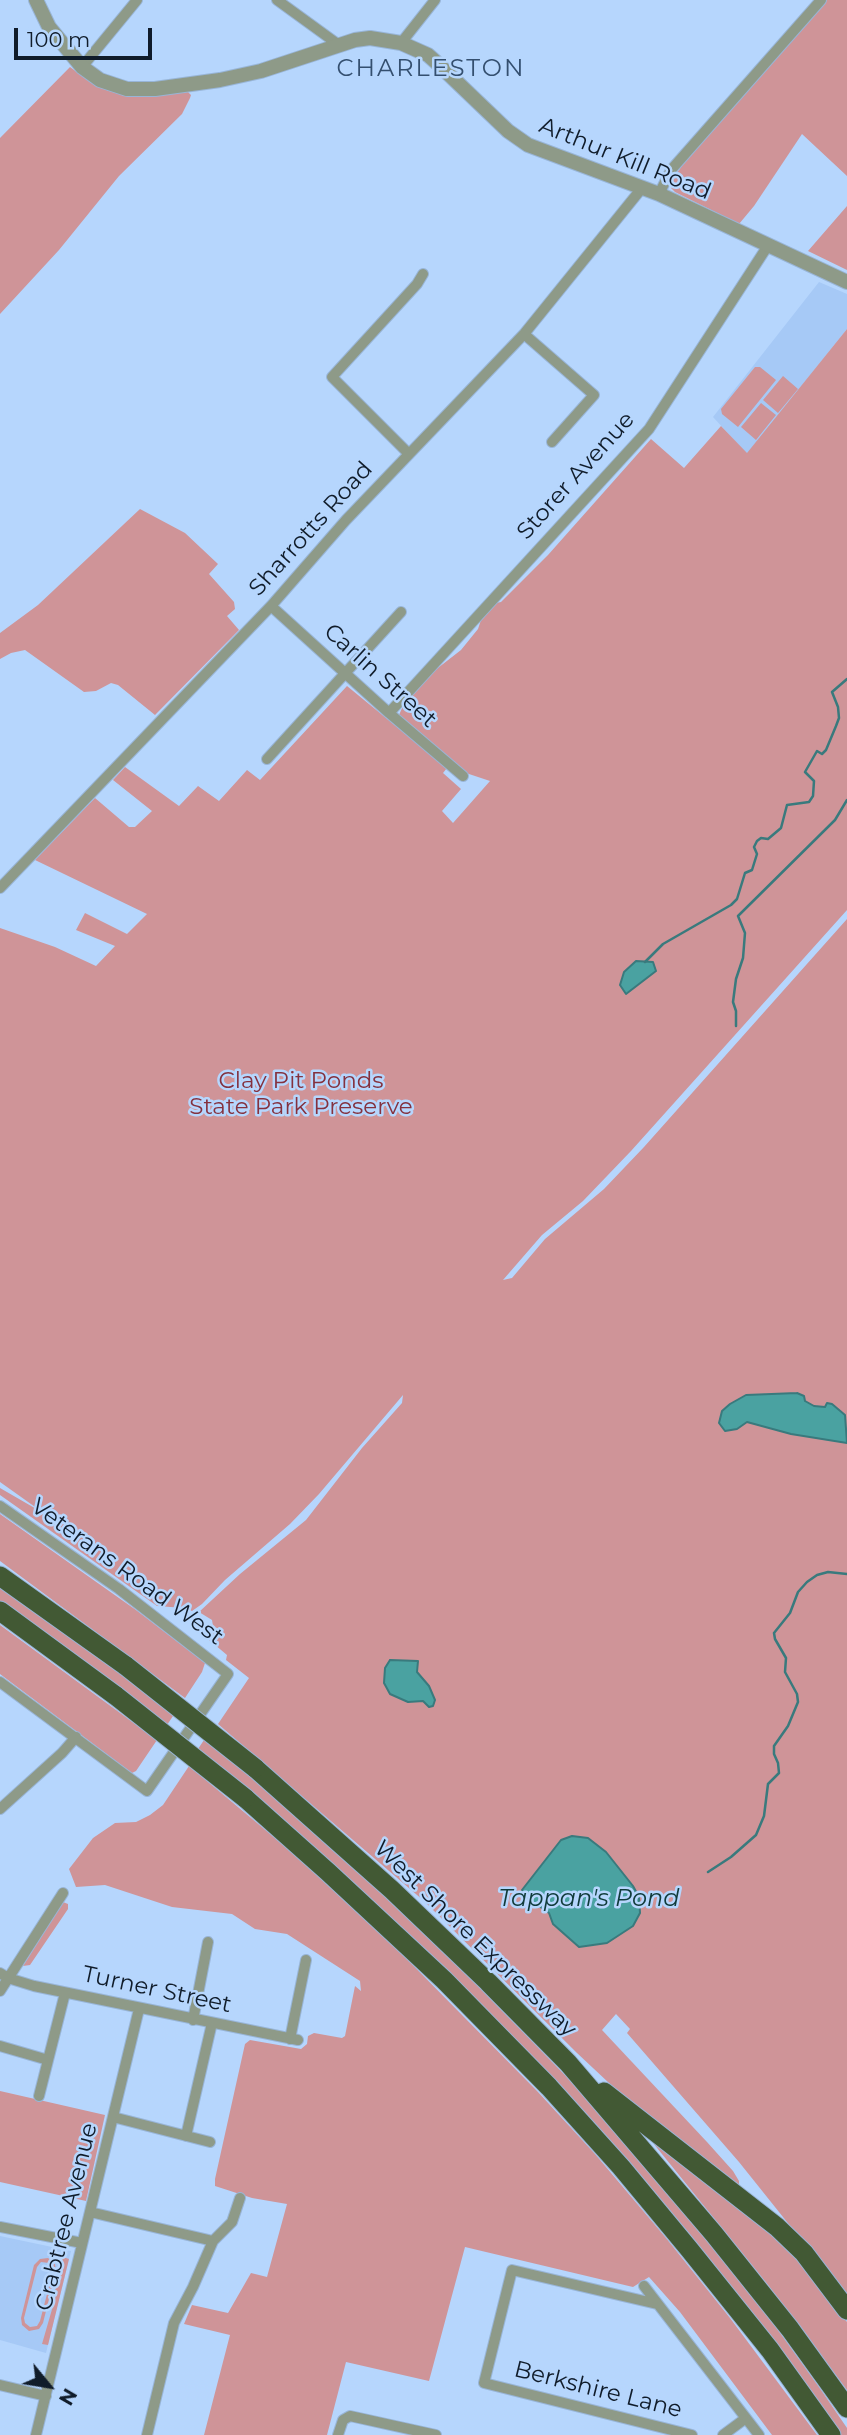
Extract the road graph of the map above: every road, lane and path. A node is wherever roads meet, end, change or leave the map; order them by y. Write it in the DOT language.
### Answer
graph roads {
  1 [pos="36,0"];
  2 [pos="137,0"];
  3 [pos="277,0"];
  4 [pos="435,0"];
  5 [pos="821,0"];
  6 [pos="401,43"];
  7 [pos="339,45"];
  8 [pos="82,67"];
  9 [pos="642,188"];
  10 [pos="659,194"];
  11 [pos="767,247"];
  12 [pos="423,274"];
  13 [pos="847,282"];
  14 [pos="524,334"];
  15 [pos="552,442"];
  16 [pos="408,453"];
  17 [pos="271,606"];
  18 [pos="401,612"];
  19 [pos="345,674"];
  20 [pos="389,713"];
  21 [pos="267,759"];
  22 [pos="463,776"];
  23 [pos="0,888"];
  24 [pos="0,1506"];
  25 [pos="0,1576"];
  26 [pos="0,1611"];
  27 [pos="0,1682"];
  28 [pos="76,1737"];
  29 [pos="0,1809"];
  30 [pos="63,1893"];
  31 [pos="208,1942"];
  32 [pos="306,1960"];
  33 [pos="4,1975"];
  34 [pos="0,1991"];
  35 [pos="65,1993"];
  36 [pos="139,2009"];
  37 [pos="193,2020"];
  38 [pos="212,2024"];
  39 [pos="0,2046"];
  40 [pos="48,2060"];
  41 [pos="568,2063"];
  42 [pos="39,2096"];
  43 [pos="113,2118"];
  44 [pos="186,2136"];
  45 [pos="210,2142"];
  46 [pos="240,2198"];
  47 [pos="90,2212"];
  48 [pos="0,2227"];
  49 [pos="213,2241"];
  50 [pos="82,2243"];
  51 [pos="644,2286"];
  52 [pos="657,2304"];
  53 [pos="847,2310"];
  54 [pos="0,2385"];
  55 [pos="46,2396"];
  56 [pos="847,2408"];
  57 [pos="746,2418"];
  58 [pos="36,2435"];
  59 [pos="146,2435"];
  60 [pos="338,2435"];
  61 [pos="436,2435"];
  62 [pos="692,2435"];
  63 [pos="723,2435"];
  64 [pos="758,2435"];
  65 [pos="831,2435"];
  1 -- 8 [label="street, Arthur Kill Road"];
  2 -- 8 [label="street"];
  3 -- 7 [label="street"];
  4 -- 6 [label="street"];
  5 -- 10 [label="street"];
  6 -- 7 [label="street, Arthur Kill Road"];
  6 -- 9 [label="street, Arthur Kill Road"];
  7 -- 8 [label="street, Arthur Kill Road"];
  9 -- 10 [label="street, Arthur Kill Road"];
  9 -- 14 [label="street, Sharrotts Road"];
  10 -- 11 [label="street, Arthur Kill Road"];
  11 -- 13 [label="street, Arthur Kill Road"];
  11 -- 20 [label="street, Storer Avenue"];
  12 -- 16 [label="street"];
  14 -- 15 [label="street"];
  14 -- 16 [label="street, Sharrotts Road"];
  16 -- 17 [label="street, Sharrotts Road"];
  17 -- 19 [label="street, Carlin Street"];
  17 -- 23 [label="street, Sharrotts Road"];
  18 -- 19 [label="street"];
  19 -- 20 [label="street, Carlin Street"];
  19 -- 21 [label="street"];
  20 -- 22 [label="street, Carlin Street"];
  24 -- 28 [label="street, Veterans Road West"];
  25 -- 41 [label="highway, West Shore Expressway, bridge"];
  26 -- 65 [label="highway, bridge"];
  27 -- 28 [label="street"];
  28 -- 29 [label="street"];
  30 -- 33 [label="street"];
  31 -- 37 [label="street"];
  32 -- 38 [label="street, Turner Street"];
  33 -- 34 [label="street"];
  33 -- 35 [label="street, Turner Street"];
  35 -- 36 [label="street, Turner Street"];
  35 -- 40 [label="street"];
  36 -- 37 [label="street, Turner Street"];
  36 -- 43 [label="street, Crabtree Avenue"];
  37 -- 38 [label="street, Turner Street"];
  38 -- 44 [label="street"];
  39 -- 40 [label="street"];
  40 -- 42 [label="street"];
  41 -- 53 [label="highway"];
  41 -- 56 [label="highway, West Shore Expressway"];
  43 -- 44 [label="street"];
  43 -- 47 [label="street, Crabtree Avenue"];
  44 -- 45 [label="street"];
  46 -- 49 [label="street"];
  47 -- 49 [label="street"];
  47 -- 50 [label="street, Crabtree Avenue"];
  48 -- 50 [label="street"];
  49 -- 59 [label="street"];
  50 -- 55 [label="street, Crabtree Avenue"];
  51 -- 52 [label="street"];
  52 -- 57 [label="street"];
  52 -- 62 [label="street, Berkshire Lane"];
  54 -- 55 [label="street"];
  55 -- 58 [label="street, Crabtree Avenue"];
  57 -- 63 [label="street"];
  57 -- 64 [label="street"];
  60 -- 61 [label="street"];
}
